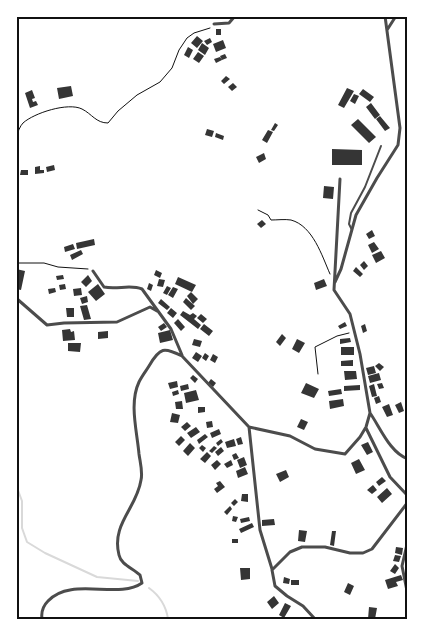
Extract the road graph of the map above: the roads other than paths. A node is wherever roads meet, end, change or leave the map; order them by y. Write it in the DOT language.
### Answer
graph roads {
  1 [pos="235,16"];
  2 [pos="385,16"];
  3 [pos="396,16"];
  4 [pos="214,24"];
  5 [pos="387,31"];
  6 [pos="380,146"];
  7 [pos="340,179"];
  8 [pos="352,230"];
  9 [pos="93,271"];
  10 [pos="334,284"];
  11 [pos="16,298"];
  12 [pos="157,311"];
  13 [pos="182,356"];
  14 [pos="370,413"];
  15 [pos="249,427"];
  16 [pos="366,427"];
  17 [pos="408,460"];
  18 [pos="408,501"];
  19 [pos="408,540"];
  20 [pos="272,570"];
  21 [pos="408,596"];
  22 [pos="42,619"];
  23 [pos="314,619"];
  1 -- 4 [label="street"];
  2 -- 5 [label="street"];
  3 -- 5 [label="street"];
  5 -- 8 [label="street"];
  6 -- 8 [label="lane"];
  7 -- 10 [label="street"];
  8 -- 10 [label="street"];
  9 -- 12 [label="street"];
  10 -- 14 [label="street"];
  11 -- 12 [label="street"];
  12 -- 13 [label="street"];
  13 -- 15 [label="street"];
  13 -- 22 [label="street"];
  14 -- 16 [label="street"];
  14 -- 17 [label="street"];
  15 -- 16 [label="street"];
  15 -- 20 [label="street"];
  16 -- 18 [label="street"];
  18 -- 20 [label="street"];
  19 -- 21 [label="street"];
  20 -- 23 [label="street"];
}
